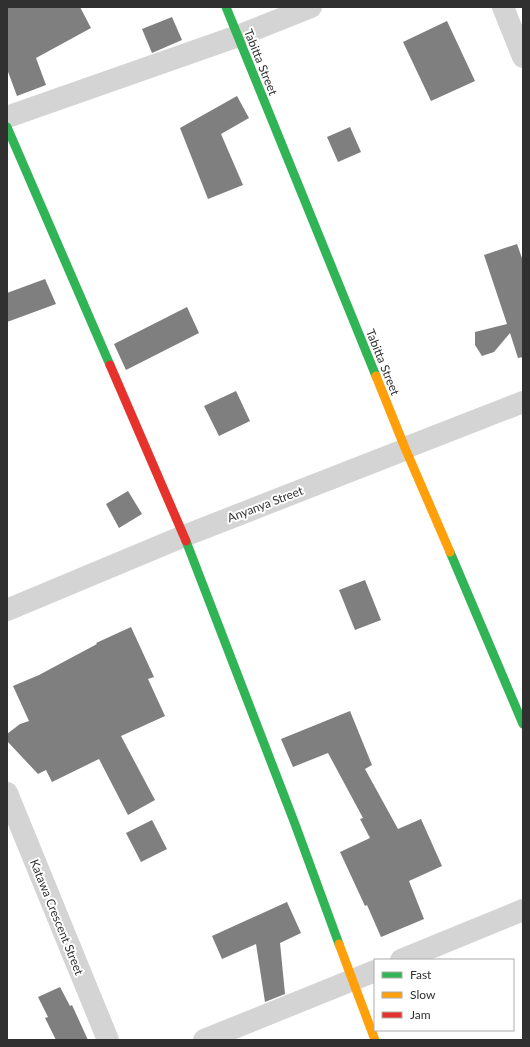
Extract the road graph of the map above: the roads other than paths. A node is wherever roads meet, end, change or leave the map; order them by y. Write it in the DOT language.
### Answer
graph roads {
  1 [pos="226,7"];
  2 [pos="311,7"];
  3 [pos="503,7"];
  4 [pos="238,36"];
  5 [pos="523,57"];
  6 [pos="7,117"];
  7 [pos="7,127"];
  8 [pos="523,402"];
  9 [pos="405,448"];
  10 [pos="184,536"];
  11 [pos="7,610"];
  12 [pos="523,724"];
  13 [pos="7,793"];
  14 [pos="523,910"];
  15 [pos="403,959"];
  16 [pos="374,970"];
  17 [pos="352,980"];
  18 [pos="108,1040"];
  19 [pos="204,1040"];
  20 [pos="375,1040"];
  1 -- 4 [label="street, Tabitta Street"];
  2 -- 4 [label="street"];
  3 -- 5 [label="street"];
  4 -- 6 [label="street"];
  4 -- 9 [label="street, Tabitta Street"];
  7 -- 10 [label="street"];
  8 -- 9 [label="street, Anyanya Street"];
  9 -- 10 [label="street, Anyanya Street"];
  9 -- 12 [label="street, Tabitta Street"];
  10 -- 11 [label="street, Anyanya Street"];
  10 -- 17 [label="street"];
  13 -- 18 [label="street, Katawa Crescent Street"];
  14 -- 15 [label="street"];
  16 -- 17 [label="street"];
  17 -- 19 [label="street"];
  17 -- 20 [label="street"];
}
